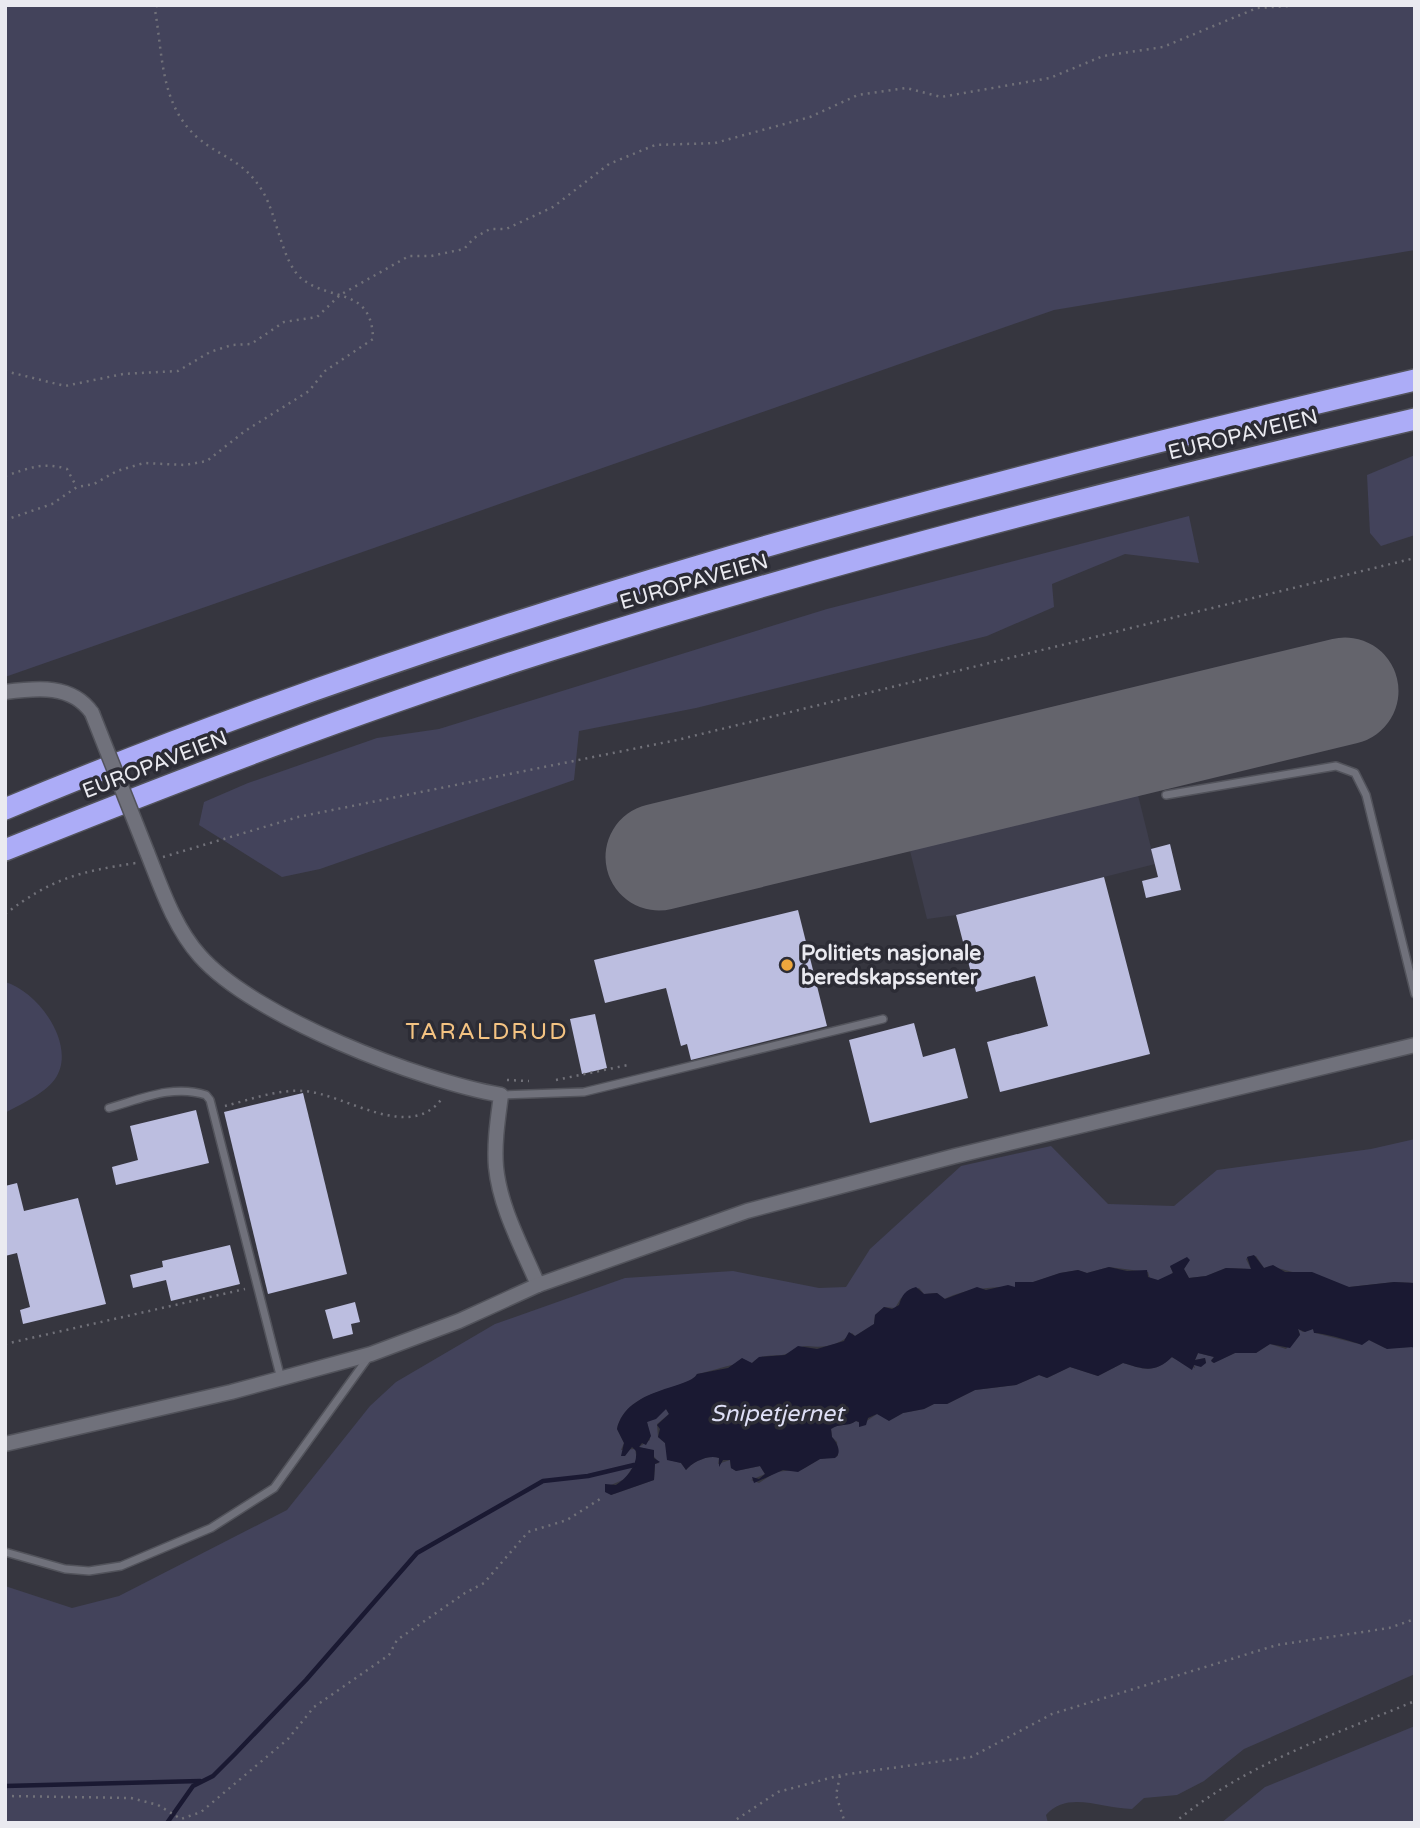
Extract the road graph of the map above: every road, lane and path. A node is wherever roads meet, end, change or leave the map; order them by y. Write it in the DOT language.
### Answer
graph roads {
  1 [pos="157,5"];
  2 [pos="1307,5"];
  3 [pos="340,295"];
  4 [pos="5,371"];
  5 [pos="1415,380"];
  6 [pos="1415,419"];
  7 [pos="5,476"];
  8 [pos="77,487"];
  9 [pos="5,520"];
  10 [pos="1415,558"];
  11 [pos="5,692"];
  12 [pos="1166,795"];
  13 [pos="5,809"];
  14 [pos="5,850"];
  15 [pos="149,856"];
  16 [pos="5,914"];
  17 [pos="1415,994"];
  18 [pos="883,1019"];
  19 [pos="1415,1045"];
  20 [pos="628,1065"];
  21 [pos="502,1080"];
  22 [pos="554,1080"];
  23 [pos="535,1081"];
  24 [pos="450,1084"];
  25 [pos="501,1095"];
  26 [pos="109,1108"];
  27 [pos="213,1108"];
  28 [pos="538,1285"];
  29 [pos="256,1287"];
  30 [pos="5,1344"];
  31 [pos="371,1354"];
  32 [pos="281,1379"];
  33 [pos="5,1444"];
  34 [pos="600,1499"];
  35 [pos="5,1552"];
  36 [pos="1415,1619"];
  37 [pos="1415,1701"];
  38 [pos="841,1775"];
  39 [pos="5,1796"];
  40 [pos="731,1823"];
  41 [pos="845,1823"];
  42 [pos="1174,1823"];
  1 -- 3 [label="path"];
  2 -- 3 [label="path"];
  3 -- 4 [label="path"];
  3 -- 8 [label="path"];
  5 -- 13 [label="highway, EUROPAVEIEN"];
  6 -- 14 [label="highway, EUROPAVEIEN"];
  7 -- 8 [label="path"];
  8 -- 9 [label="path"];
  10 -- 15 [label="path"];
  11 -- 15 [label="street, bridge"];
  12 -- 17 [label="lane"];
  15 -- 16 [label="path"];
  15 -- 24 [label="street"];
  18 -- 25 [label="lane"];
  19 -- 28 [label="street"];
  20 -- 22 [label="path"];
  21 -- 23 [label="path"];
  24 -- 25 [label="street"];
  24 -- 27 [label="path"];
  25 -- 28 [label="street"];
  26 -- 27 [label="lane"];
  27 -- 29 [label="lane"];
  28 -- 31 [label="street"];
  29 -- 30 [label="path"];
  29 -- 32 [label="lane"];
  31 -- 32 [label="street"];
  31 -- 35 [label="lane"];
  32 -- 33 [label="street"];
  34 -- 39 [label="path"];
  36 -- 38 [label="path"];
  37 -- 42 [label="path"];
  38 -- 40 [label="path"];
  38 -- 41 [label="path"];
}
